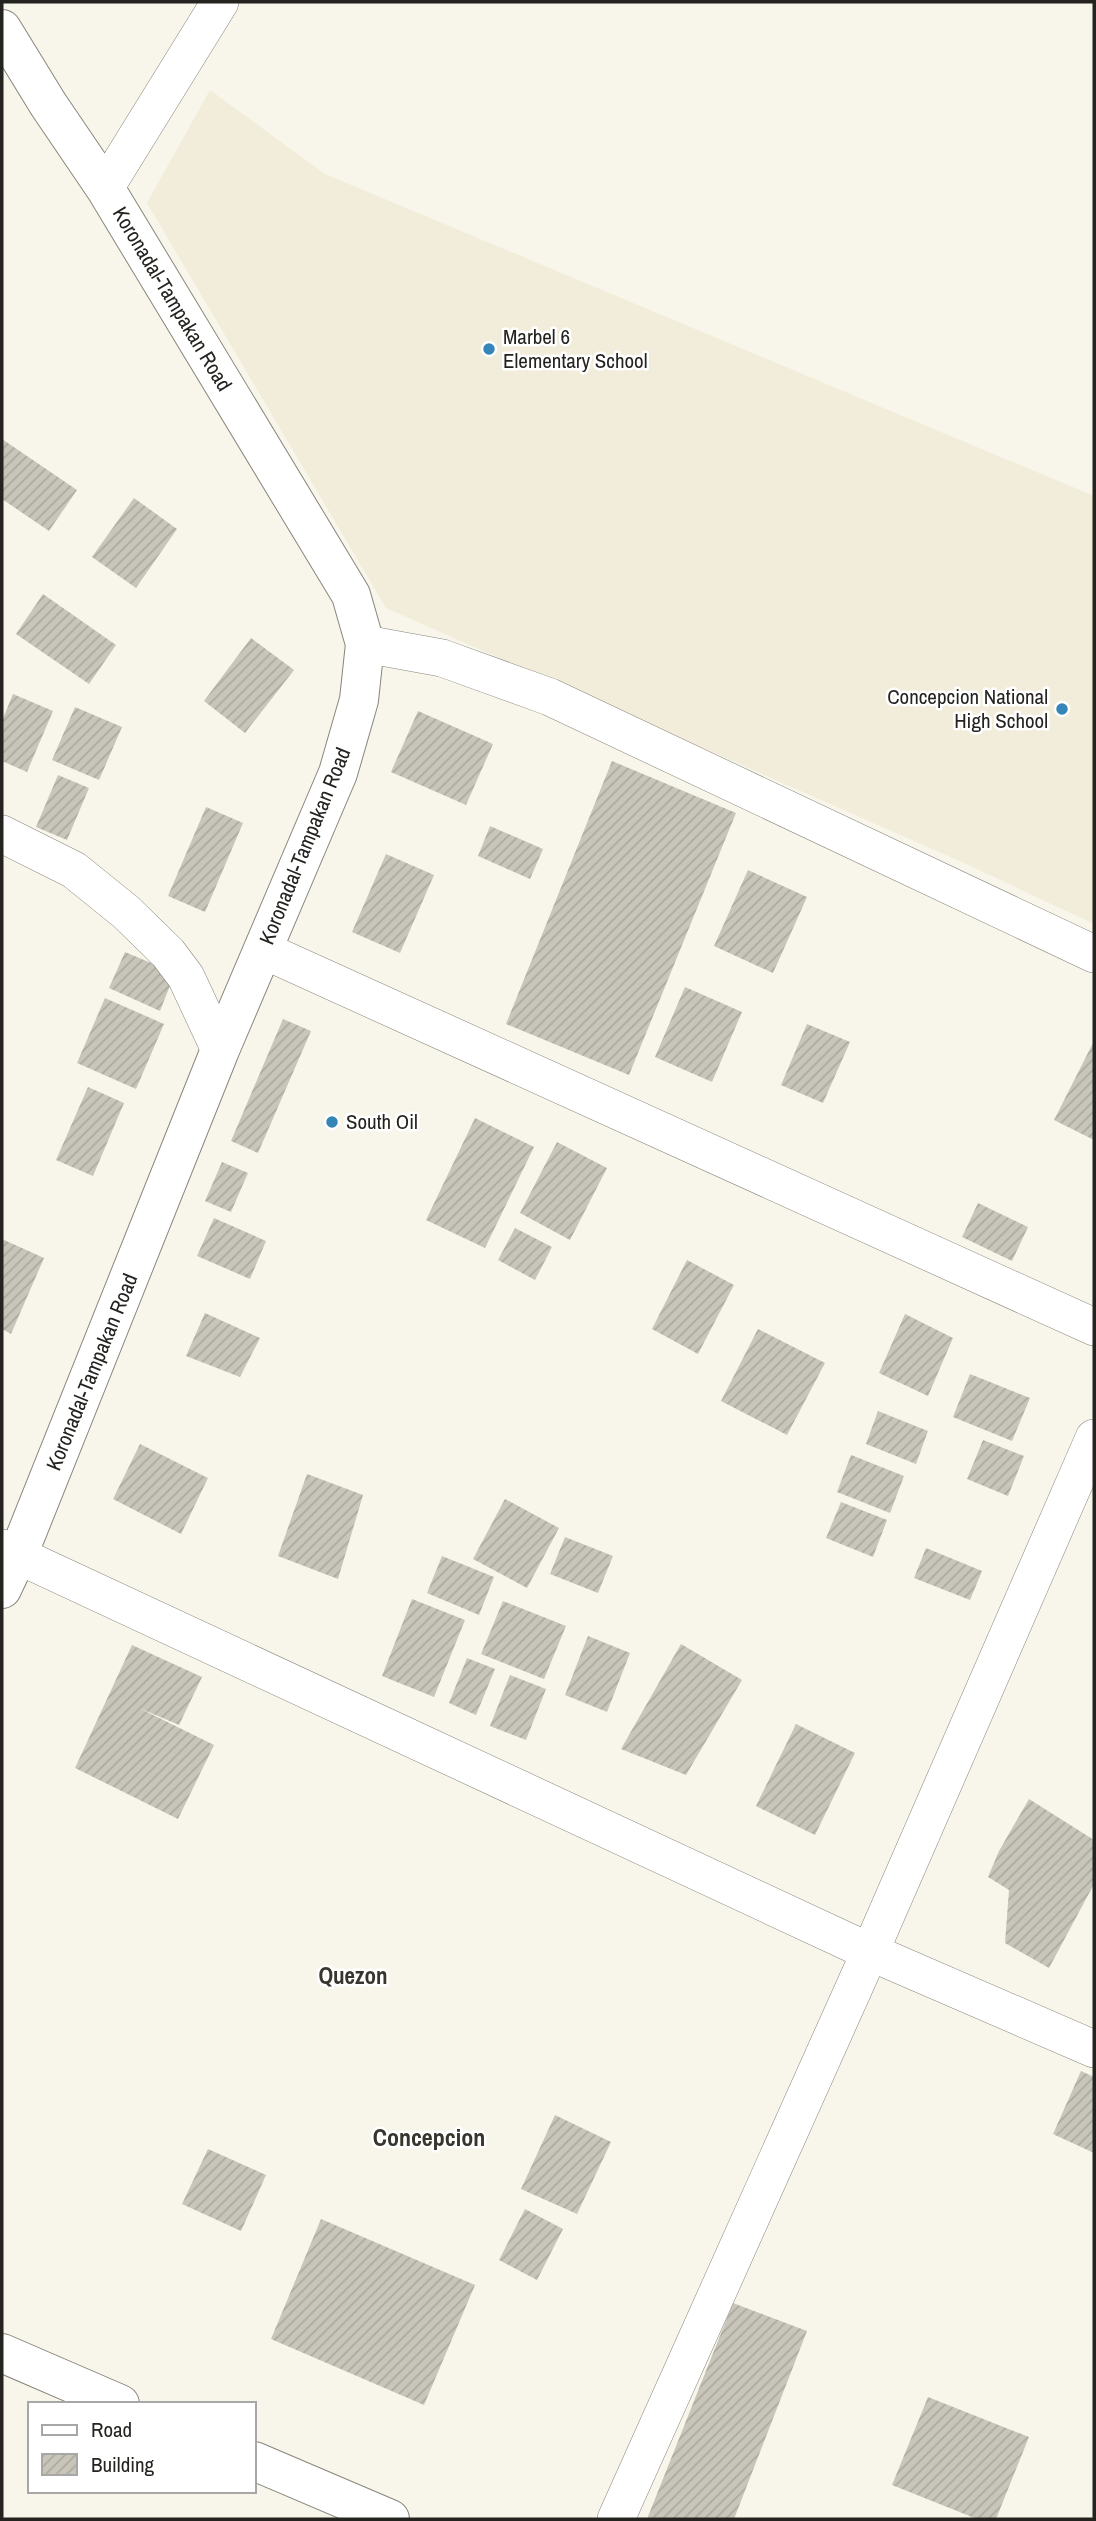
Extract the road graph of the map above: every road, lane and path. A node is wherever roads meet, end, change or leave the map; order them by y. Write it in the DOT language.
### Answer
graph roads {
  1 [pos="220,2"];
  2 [pos="2,29"];
  3 [pos="105,188"];
  4 [pos="365,644"];
  5 [pos="2,834"];
  6 [pos="263,950"];
  7 [pos="1094,954"];
  8 [pos="220,1050"];
  9 [pos="1094,1327"];
  10 [pos="1094,1438"];
  11 [pos="10,1551"];
  12 [pos="2,1589"];
  13 [pos="870,1952"];
  14 [pos="1094,2049"];
  15 [pos="2,2353"];
  16 [pos="115,2402"];
  17 [pos="256,2462"];
  18 [pos="390,2519"];
  19 [pos="616,2519"];
  1 -- 3 [label="street"];
  2 -- 3 [label="main road, Koronadal-Tampakan Road"];
  3 -- 4 [label="main road, Koronadal-Tampakan Road"];
  4 -- 6 [label="main road, Koronadal-Tampakan Road"];
  4 -- 7 [label="street"];
  5 -- 8 [label="street"];
  6 -- 8 [label="main road, Koronadal-Tampakan Road"];
  6 -- 9 [label="street"];
  8 -- 11 [label="main road, Koronadal-Tampakan Road"];
  10 -- 13 [label="street"];
  11 -- 12 [label="main road, Koronadal-Tampakan Road"];
  11 -- 13 [label="street"];
  13 -- 14 [label="street"];
  13 -- 19 [label="street"];
  15 -- 16 [label="main road"];
  17 -- 18 [label="main road"];
}
